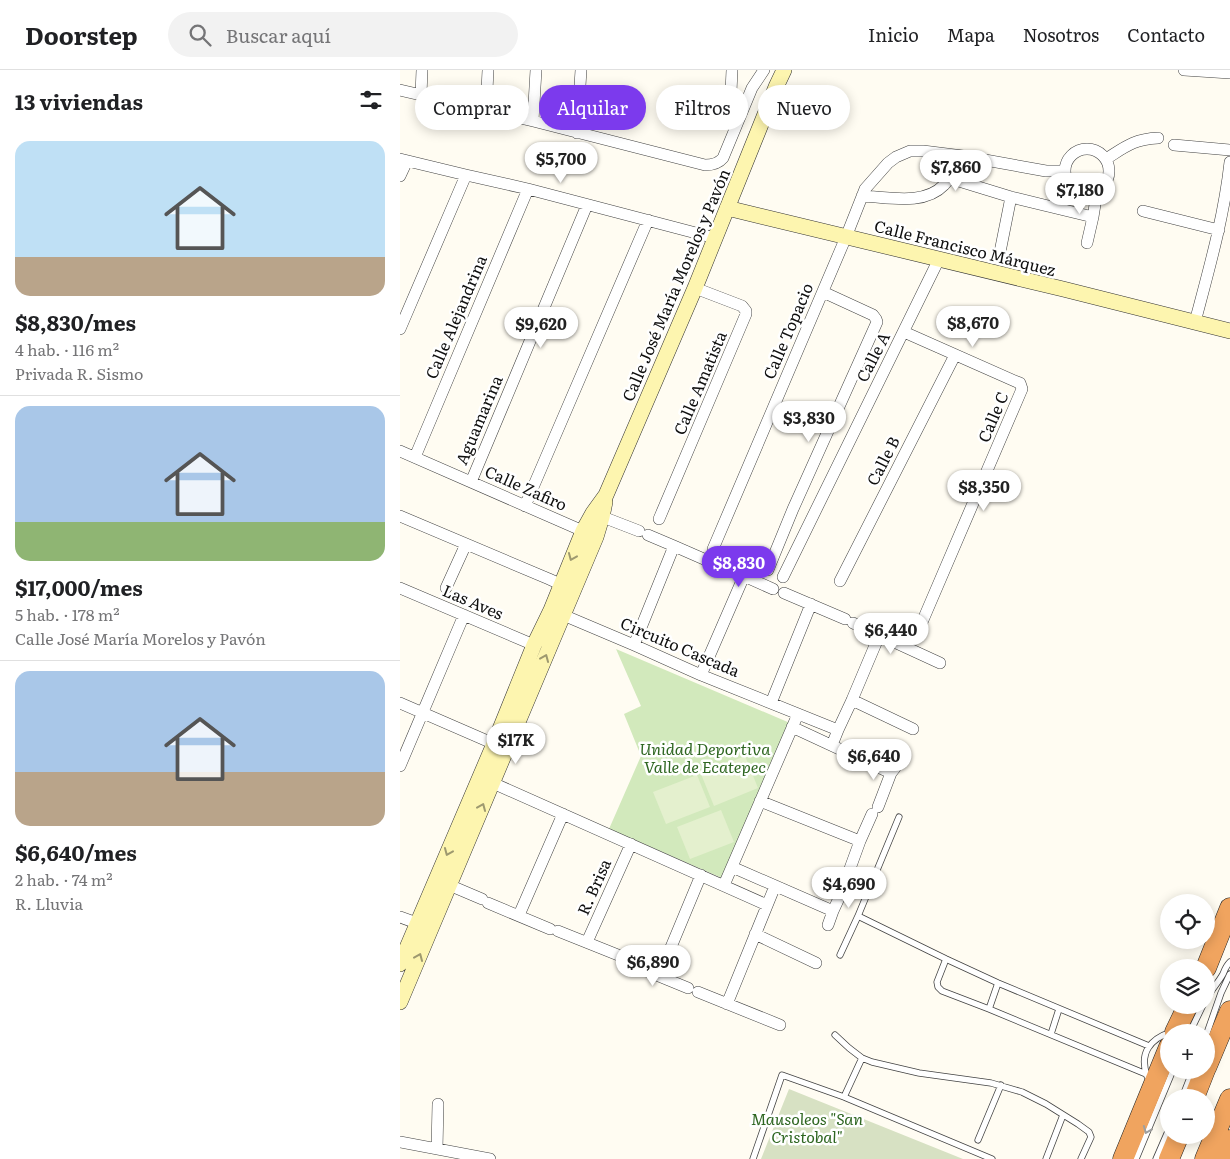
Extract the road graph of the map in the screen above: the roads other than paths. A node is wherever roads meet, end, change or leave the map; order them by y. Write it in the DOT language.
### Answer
graph roads {
  1 [pos="422,70"];
  2 [pos="488,70"];
  3 [pos="536,70"];
  4 [pos="581,70"];
  5 [pos="732,70"];
  6 [pos="764,70"];
  7 [pos="784,70"];
  8 [pos="790,70"];
  9 [pos="1184,70"];
  10 [pos="1230,73"];
  11 [pos="421,85"];
  12 [pos="487,85"];
  13 [pos="731,85"];
  14 [pos="777,85"];
  15 [pos="778,85"];
  16 [pos="400,90"];
  17 [pos="415,94"];
  18 [pos="529,120"];
  19 [pos="533,121"];
  20 [pos="759,130"];
  21 [pos="577,133"];
  22 [pos="1158,138"];
  23 [pos="1174,145"];
  24 [pos="1230,150"];
  25 [pos="964,156"];
  26 [pos="1106,159"];
  27 [pos="403,160"];
  28 [pos="1230,162"];
  29 [pos="1065,171"];
  30 [pos="400,176"];
  31 [pos="466,176"];
  32 [pos="949,178"];
  33 [pos="528,189"];
  34 [pos="1097,192"];
  35 [pos="862,196"];
  36 [pos="1011,197"];
  37 [pos="588,205"];
  38 [pos="727,208"];
  39 [pos="1143,211"];
  40 [pos="1093,218"];
  41 [pos="648,220"];
  42 [pos="1219,230"];
  43 [pos="846,237"];
  44 [pos="715,238"];
  45 [pos="1087,243"];
  46 [pos="1000,252"];
  47 [pos="939,260"];
  48 [pos="695,288"];
  49 [pos="823,292"];
  50 [pos="1195,322"];
  51 [pos="400,329"];
  52 [pos="1230,331"];
  53 [pos="904,332"];
  54 [pos="956,355"];
  55 [pos="400,450"];
  56 [pos="415,457"];
  57 [pos="471,482"];
  58 [pos="525,506"];
  59 [pos="793,509"];
  60 [pos="598,515"];
  61 [pos="400,516"];
  62 [pos="811,518"];
  63 [pos="658,519"];
  64 [pos="583,531"];
  65 [pos="466,544"];
  66 [pos="674,546"];
  67 [pos="713,549"];
  68 [pos="768,570"];
  69 [pos="744,576"];
  70 [pos="783,577"];
  71 [pos="840,581"];
  72 [pos="560,584"];
  73 [pos="400,588"];
  74 [pos="446,588"];
  75 [pos="811,604"];
  76 [pos="557,612"];
  77 [pos="464,615"];
  78 [pos="917,634"];
  79 [pos="879,636"];
  80 [pos="534,645"];
  81 [pos="634,645"];
  82 [pos="940,663"];
  83 [pos="701,675"];
  84 [pos="852,700"];
  85 [pos="400,703"];
  86 [pos="771,703"];
  87 [pos="422,713"];
  88 [pos="798,714"];
  89 [pos="792,727"];
  90 [pos="913,729"];
  91 [pos="838,730"];
  92 [pos="832,746"];
  93 [pos="500,747"];
  94 [pos="400,766"];
  95 [pos="486,780"];
  96 [pos="760,801"];
  97 [pos="562,814"];
  98 [pos="899,817"];
  99 [pos="860,841"];
  100 [pos="631,844"];
  101 [pos="732,867"];
  102 [pos="701,875"];
  103 [pos="449,885"];
  104 [pos="724,885"];
  105 [pos="775,886"];
  106 [pos="768,904"];
  107 [pos="1230,908"];
  108 [pos="833,911"];
  109 [pos="519,916"];
  110 [pos="858,916"];
  111 [pos="400,917"];
  112 [pos="828,925"];
  113 [pos="424,926"];
  114 [pos="755,934"];
  115 [pos="587,942"];
  116 [pos="840,955"];
  117 [pos="946,959"];
  118 [pos="1210,959"];
  119 [pos="1230,962"];
  120 [pos="816,963"];
  121 [pos="400,964"];
  122 [pos="1230,974"];
  123 [pos="659,976"];
  124 [pos="998,983"];
  125 [pos="1215,984"];
  126 [pos="400,1002"];
  127 [pos="727,1004"];
  128 [pos="1059,1008"];
  129 [pos="989,1009"];
  130 [pos="1230,1012"];
  131 [pos="1195,1014"];
  132 [pos="1187,1024"];
  133 [pos="1210,1024"];
  134 [pos="780,1026"];
  135 [pos="1051,1034"];
  136 [pos="834,1035"];
  137 [pos="1160,1036"];
  138 [pos="1149,1046"];
  139 [pos="1215,1048"];
  140 [pos="862,1058"];
  141 [pos="1160,1063"];
  142 [pos="1150,1079"];
  143 [pos="1169,1079"];
  144 [pos="1000,1085"];
  145 [pos="844,1097"];
  146 [pos="1230,1099"];
  147 [pos="438,1104"];
  148 [pos="1064,1115"];
  149 [pos="978,1140"];
  150 [pos="1230,1140"];
  151 [pos="400,1142"];
  152 [pos="1162,1144"];
  153 [pos="1175,1144"];
  154 [pos="437,1149"];
  155 [pos="490,1159"];
  156 [pos="753,1159"];
  157 [pos="992,1159"];
  158 [pos="1046,1159"];
  159 [pos="1081,1159"];
  160 [pos="1123,1159"];
  161 [pos="1136,1159"];
  162 [pos="1156,1159"];
  163 [pos="1169,1159"];
  164 [pos="1205,1159"];
  165 [pos="1222,1159"];
  1 -- 11 [label="street"];
  2 -- 12 [label="street"];
  3 -- 19 [label="street"];
  4 -- 21 [label="street"];
  5 -- 13 [label="street"];
  6 -- 21 [label="street"];
  7 -- 14 [label="street, Calle José María Morelos y Pavón"];
  8 -- 15 [label="street, Calle José María Morelos y Pavón"];
  9 -- 10 [label="street"];
  16 -- 17 [label="street"];
  18 -- 19 [label="street"];
  19 -- 21 [label="street"];
  20 -- 38 [label="street, Calle José María Morelos y Pavón"];
  22 -- 26 [label="street"];
  23 -- 24 [label="street"];
  25 -- 29 [label="street, Calle Topacio"];
  25 -- 32 [label="street"];
  25 -- 35 [label="street, Calle Topacio"];
  26 -- 29 [label="street"];
  26 -- 34 [label="street"];
  27 -- 30 [label="street"];
  27 -- 31 [label="street"];
  28 -- 42 [label="street"];
  29 -- 34 [label="street"];
  31 -- 33 [label="street"];
  31 -- 51 [label="street"];
  32 -- 35 [label="street"];
  32 -- 36 [label="street"];
  33 -- 37 [label="street"];
  33 -- 56 [label="street, Calle Alejandrina"];
  34 -- 40 [label="street"];
  35 -- 43 [label="street, Calle Topacio"];
  36 -- 40 [label="street"];
  36 -- 46 [label="street"];
  37 -- 41 [label="street"];
  37 -- 57 [label="street, Aguamarina"];
  38 -- 43 [label="street, Calle Francisco Márquez"];
  38 -- 44 [label="street, Calle José María Morelos y Pavón"];
  39 -- 42 [label="street"];
  40 -- 45 [label="street"];
  41 -- 44 [label="street"];
  41 -- 58 [label="street"];
  42 -- 50 [label="street"];
  43 -- 47 [label="street, Calle Francisco Márquez"];
  43 -- 49 [label="street, Calle Topacio"];
  44 -- 48 [label="street, Calle José María Morelos y Pavón"];
  47 -- 50 [label="street, Calle Francisco Márquez"];
  47 -- 53 [label="street, Calle A"];
  48 -- 60 [label="street, Calle José María Morelos y Pavón"];
  48 -- 63 [label="street, Calle Amatista"];
  49 -- 59 [label="street"];
  49 -- 67 [label="street, Calle Topacio"];
  50 -- 52 [label="street, Calle Francisco Márquez"];
  53 -- 54 [label="street, Calle C"];
  53 -- 62 [label="street, Calle A"];
  54 -- 71 [label="street, Calle B"];
  54 -- 78 [label="street, Calle C"];
  55 -- 56 [label="street, Calle Zafiro"];
  56 -- 57 [label="street, Calle Zafiro"];
  57 -- 58 [label="street, Calle Zafiro"];
  58 -- 64 [label="street, Calle Zafiro"];
  59 -- 62 [label="street"];
  59 -- 68 [label="street"];
  60 -- 64 [label="street, Calle José María Morelos y Pavón"];
  60 -- 66 [label="street"];
  60 -- 76 [label="street, Calle José María Morelos y Pavón"];
  61 -- 65 [label="street"];
  62 -- 70 [label="street, Calle A"];
  64 -- 72 [label="street, Calle José María Morelos y Pavón, one-way"];
  65 -- 72 [label="street"];
  65 -- 74 [label="street"];
  66 -- 69 [label="street"];
  66 -- 81 [label="street"];
  69 -- 75 [label="street"];
  69 -- 83 [label="street"];
  72 -- 76 [label="street, Calle José María Morelos y Pavón"];
  73 -- 77 [label="street, Las Aves"];
  75 -- 79 [label="street"];
  75 -- 86 [label="street"];
  76 -- 80 [label="street, Calle José María Morelos y Pavón"];
  76 -- 81 [label="street, Circuito Cascada"];
  93 -- 76 [label="street, Calle José María Morelos y Pavón, one-way"];
  77 -- 80 [label="street, Las Aves"];
  77 -- 87 [label="street"];
  79 -- 82 [label="street"];
  79 -- 84 [label="street"];
  80 -- 93 [label="street, Calle José María Morelos y Pavón"];
  81 -- 83 [label="street, Circuito Cascada"];
  83 -- 86 [label="street, Circuito Cascada"];
  84 -- 90 [label="street"];
  84 -- 91 [label="street"];
  85 -- 87 [label="street"];
  86 -- 88 [label="street, Circuito Cascada"];
  87 -- 93 [label="street"];
  87 -- 94 [label="street"];
  88 -- 89 [label="street"];
  88 -- 91 [label="street, Circuito Cascada"];
  89 -- 92 [label="street"];
  89 -- 96 [label="street"];
  91 -- 92 [label="street"];
  92 -- 99 [label="street"];
  93 -- 95 [label="street, Calle José María Morelos y Pavón"];
  95 -- 97 [label="street"];
  103 -- 95 [label="street, Calle José María Morelos y Pavón, one-way"];
  95 -- 113 [label="street, Calle José María Morelos y Pavón, one-way"];
  96 -- 99 [label="street"];
  96 -- 101 [label="street"];
  97 -- 100 [label="street"];
  97 -- 109 [label="street"];
  98 -- 110 [label="lane"];
  99 -- 108 [label="street"];
  100 -- 102 [label="street"];
  100 -- 115 [label="street, R. Brisa"];
  101 -- 104 [label="street"];
  101 -- 105 [label="street"];
  102 -- 104 [label="street"];
  102 -- 123 [label="street"];
  103 -- 109 [label="street, R. Brisa"];
  103 -- 113 [label="street, Calle José María Morelos y Pavón"];
  104 -- 106 [label="street"];
  105 -- 106 [label="street"];
  105 -- 108 [label="street"];
  106 -- 114 [label="street"];
  107 -- 118 [label="highway"];
  108 -- 112 [label="street"];
  109 -- 115 [label="street, R. Brisa"];
  110 -- 116 [label="lane"];
  110 -- 117 [label="lane"];
  111 -- 113 [label="street"];
  113 -- 121 [label="street, Calle José María Morelos y Pavón"];
  126 -- 113 [label="street, Calle José María Morelos y Pavón, one-way"];
  114 -- 120 [label="street"];
  114 -- 127 [label="street"];
  115 -- 123 [label="street, R. Brisa"];
  117 -- 124 [label="lane"];
  117 -- 129 [label="lane"];
  119 -- 125 [label="lane"];
  122 -- 133 [label="lane"];
  123 -- 127 [label="street, R. Brisa"];
  124 -- 128 [label="lane"];
  124 -- 129 [label="lane"];
  127 -- 134 [label="street, R. Brisa"];
  128 -- 135 [label="lane"];
  128 -- 138 [label="lane"];
  129 -- 135 [label="lane"];
  130 -- 139 [label="highway"];
  131 -- 132 [label="lane"];
  135 -- 142 [label="lane"];
  136 -- 140 [label="lane"];
  137 -- 138 [label="lane"];
  138 -- 142 [label="lane"];
  140 -- 144 [label="lane"];
  140 -- 145 [label="lane"];
  141 -- 142 [label="highway"];
  142 -- 160 [label="highway"];
  143 -- 161 [label="lane, one-way"];
  144 -- 148 [label="lane"];
  144 -- 149 [label="lane"];
  145 -- 156 [label="lane"];
  145 -- 157 [label="lane"];
  146 -- 164 [label="highway"];
  147 -- 154 [label="street"];
  148 -- 158 [label="lane"];
  148 -- 159 [label="lane"];
  150 -- 165 [label="highway"];
  151 -- 154 [label="street"];
  152 -- 162 [label="lane"];
  153 -- 163 [label="highway"];
  154 -- 155 [label="street"];
}
